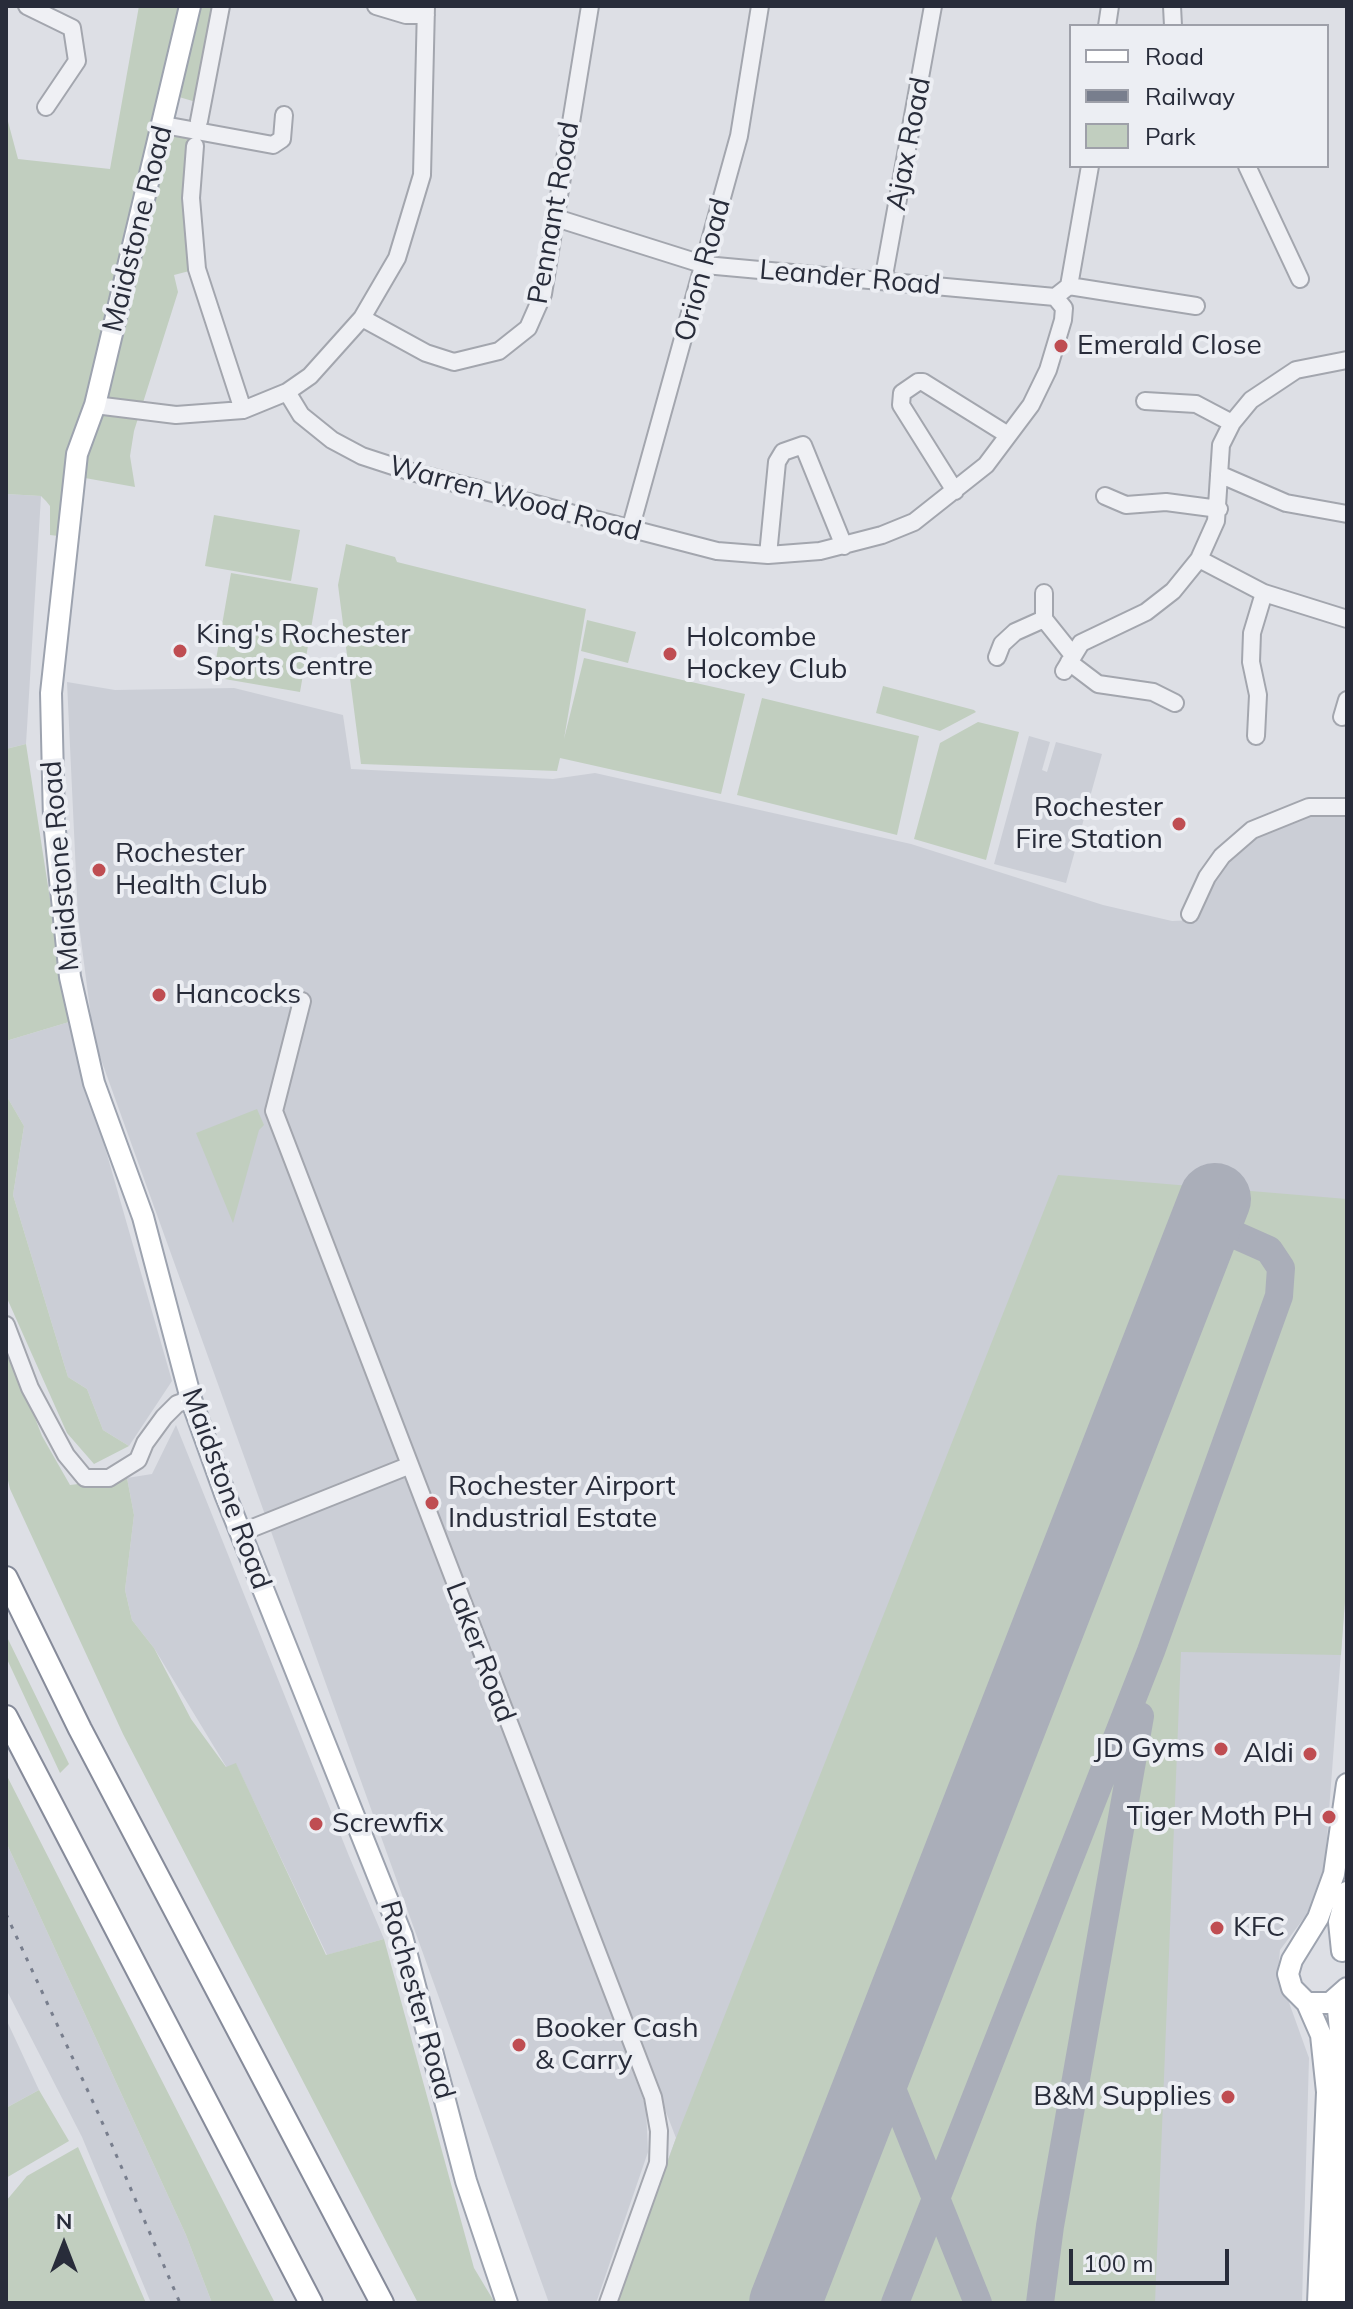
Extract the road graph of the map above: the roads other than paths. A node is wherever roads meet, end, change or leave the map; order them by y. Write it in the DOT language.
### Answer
graph roads {
  1 [pos="27,6"];
  2 [pos="190,6"];
  3 [pos="221,6"];
  4 [pos="376,6"];
  5 [pos="590,6"];
  6 [pos="760,6"];
  7 [pos="933,6"];
  8 [pos="426,10"];
  9 [pos="46,107"];
  10 [pos="284,115"];
  11 [pos="199,121"];
  12 [pos="164,125"];
  13 [pos="195,146"];
  14 [pos="1090,168"];
  15 [pos="1248,168"];
  16 [pos="556,218"];
  17 [pos="705,265"];
  18 [pos="1300,279"];
  19 [pos="883,281"];
  20 [pos="1069,286"];
  21 [pos="1055,297"];
  22 [pos="1196,306"];
  23 [pos="362,318"];
  24 [pos="1347,360"];
  25 [pos="287,392"];
  26 [pos="1145,401"];
  27 [pos="95,405"];
  28 [pos="243,410"];
  29 [pos="1232,423"];
  30 [pos="1008,435"];
  31 [pos="1219,474"];
  32 [pos="955,491"];
  33 [pos="1105,496"];
  34 [pos="1219,509"];
  35 [pos="1347,514"];
  36 [pos="630,530"];
  37 [pos="844,546"];
  38 [pos="768,555"];
  39 [pos="1199,559"];
  40 [pos="1044,593"];
  41 [pos="1264,593"];
  42 [pos="1044,619"];
  43 [pos="1347,619"];
  44 [pos="997,657"];
  45 [pos="1068,662"];
  46 [pos="1347,700"];
  47 [pos="1175,703"];
  48 [pos="1342,717"];
  49 [pos="1256,736"];
  50 [pos="1347,807"];
  51 [pos="1190,914"];
  52 [pos="302,1001"];
  53 [pos="6,1325"];
  54 [pos="191,1399"];
  55 [pos="408,1466"];
  56 [pos="240,1533"];
  57 [pos="6,1578"];
  58 [pos="309,1703"];
  59 [pos="6,1717"];
  60 [pos="1347,1784"];
  61 [pos="1347,1892"];
  62 [pos="1298,1951"];
  63 [pos="1346,1957"];
  64 [pos="1344,1991"];
  65 [pos="1307,2003"];
  66 [pos="1344,2034"];
  67 [pos="311,2303"];
  68 [pos="382,2303"];
  69 [pos="507,2303"];
  70 [pos="608,2303"];
  71 [pos="1318,2303"];
  72 [pos="1337,2303"];
  1 -- 9 [label="street"];
  2 -- 12 [label="main road, Maidstone Road"];
  3 -- 11 [label="street, Maidstone Road"];
  4 -- 8 [label="street"];
  5 -- 16 [label="street, Pennant Road"];
  6 -- 17 [label="street, Orion Road"];
  7 -- 19 [label="street, Ajax Road"];
  8 -- 23 [label="street"];
  10 -- 12 [label="street"];
  12 -- 27 [label="main road, Maidstone Road"];
  13 -- 28 [label="street, Maidstone Road"];
  14 -- 20 [label="street"];
  15 -- 18 [label="street"];
  16 -- 17 [label="street, Leander Road"];
  16 -- 23 [label="street, Pennant Road"];
  17 -- 19 [label="street, Leander Road"];
  17 -- 36 [label="street, Orion Road"];
  19 -- 21 [label="street, Leander Road"];
  20 -- 21 [label="street"];
  20 -- 22 [label="street"];
  21 -- 30 [label="street, Warren Wood Road"];
  23 -- 25 [label="street"];
  24 -- 29 [label="street"];
  25 -- 28 [label="street"];
  25 -- 36 [label="street, Warren Wood Road"];
  26 -- 29 [label="street"];
  27 -- 28 [label="street"];
  27 -- 54 [label="main road, Maidstone Road"];
  29 -- 31 [label="street"];
  30 -- 32 [label="street, Warren Wood Road"];
  30 -- 32 [label="street"];
  31 -- 34 [label="street"];
  31 -- 35 [label="street"];
  32 -- 37 [label="street, Warren Wood Road"];
  33 -- 34 [label="street"];
  34 -- 39 [label="street"];
  36 -- 38 [label="street, Warren Wood Road"];
  37 -- 38 [label="street, Warren Wood Road"];
  37 -- 38 [label="street"];
  39 -- 41 [label="street"];
  39 -- 45 [label="street"];
  40 -- 42 [label="street"];
  41 -- 43 [label="street"];
  41 -- 49 [label="street"];
  42 -- 44 [label="street"];
  42 -- 45 [label="street"];
  45 -- 47 [label="street"];
  46 -- 48 [label="street"];
  50 -- 51 [label="street"];
  52 -- 55 [label="street, Laker Road"];
  53 -- 54 [label="street"];
  54 -- 56 [label="main road, Maidstone Road"];
  55 -- 56 [label="street"];
  55 -- 70 [label="street, Laker Road"];
  56 -- 58 [label="main road, Maidstone Road"];
  57 -- 68 [label="highway"];
  58 -- 69 [label="main road, Rochester Road"];
  59 -- 67 [label="highway"];
  60 -- 62 [label="main road"];
  61 -- 63 [label="main road"];
  62 -- 63 [label="main road"];
  62 -- 65 [label="main road"];
  64 -- 65 [label="main road"];
  64 -- 66 [label="main road"];
  65 -- 71 [label="main road"];
  66 -- 72 [label="main road"];
}
